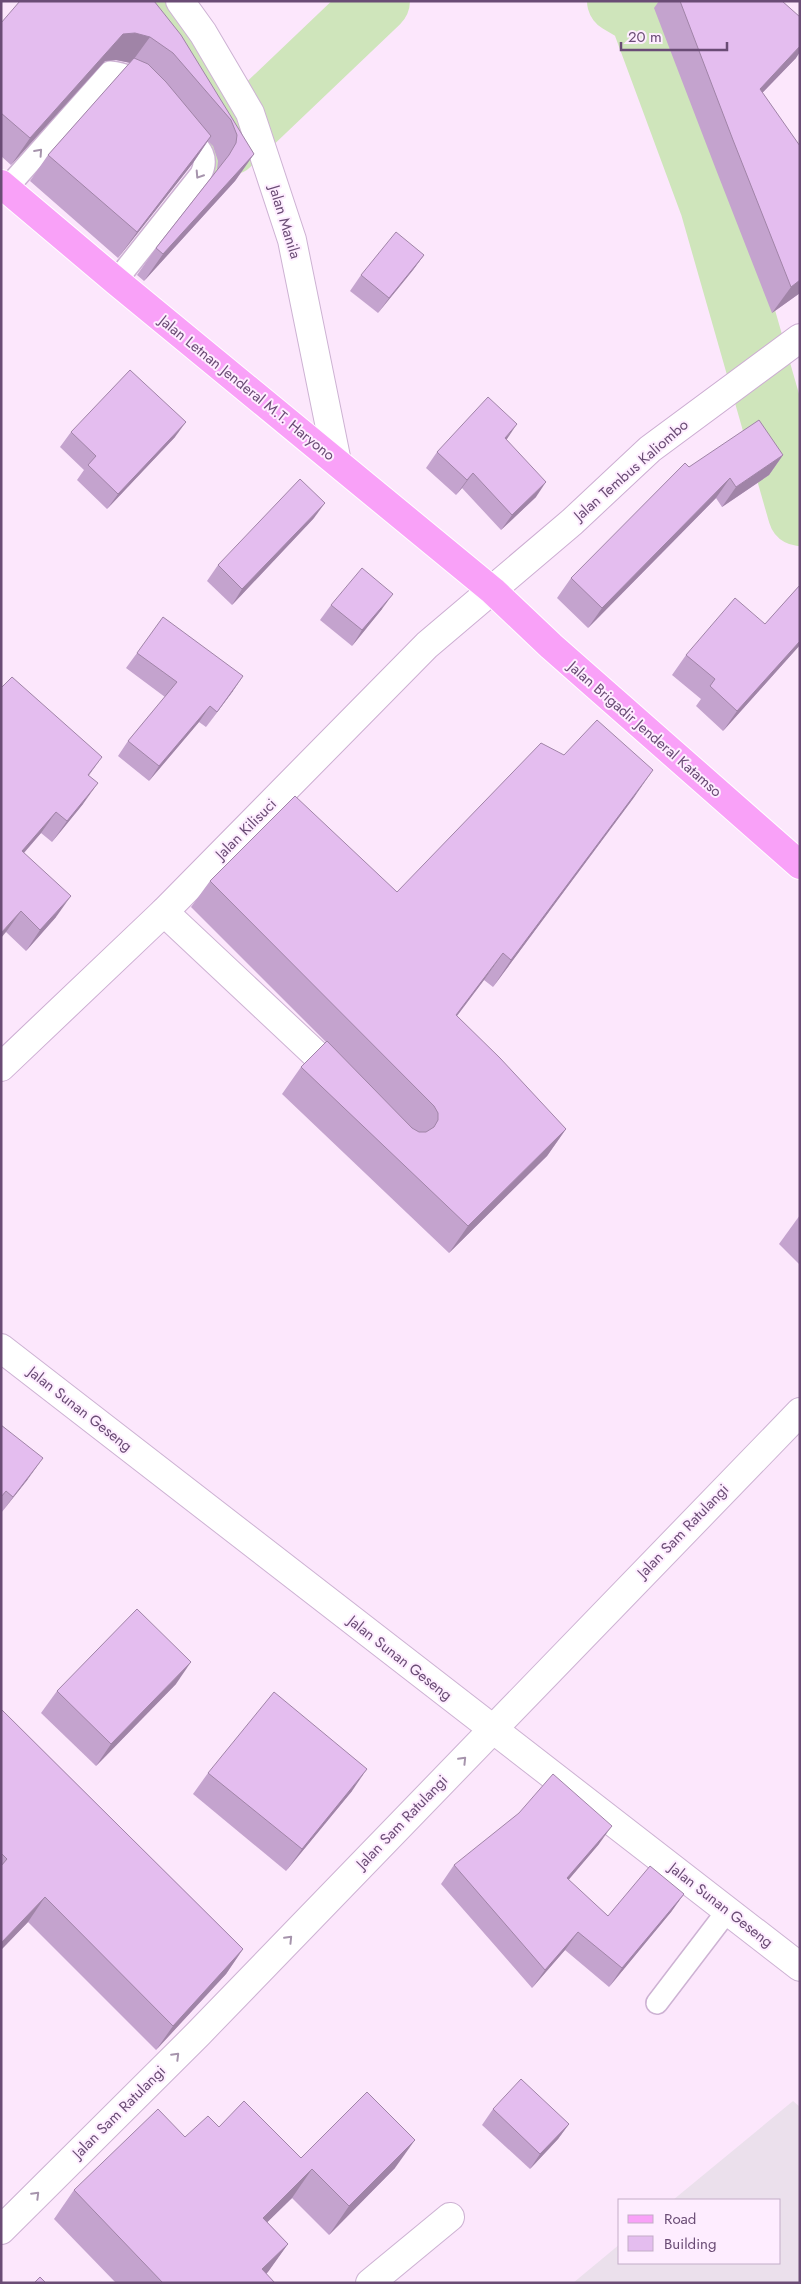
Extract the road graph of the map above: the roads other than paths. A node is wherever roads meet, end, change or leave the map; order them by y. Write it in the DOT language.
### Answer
graph roads {
  1 [pos="180,1"];
  2 [pos="4,186"];
  3 [pos="116,282"];
  4 [pos="796,340"];
  5 [pos="337,462"];
  6 [pos="493,591"];
  7 [pos="800,865"];
  8 [pos="164,912"];
  9 [pos="1,1068"];
  10 [pos="358,1095"];
  11 [pos="1,1348"];
  12 [pos="800,1412"];
  13 [pos="492,1730"];
  14 [pos="728,1910"];
  15 [pos="800,1967"];
  16 [pos="657,2003"];
  17 [pos="450,2217"];
  18 [pos="1,2230"];
  19 [pos="370,2283"];
  1 -- 5 [label="street, Jalan Manila"];
  2 -- 3 [label="main road, Jalan Letnan Jenderal M.T. Haryono"];
  2 -- 3 [label="lane, one-way"];
  3 -- 5 [label="main road, Jalan Letnan Jenderal M.T. Haryono"];
  4 -- 6 [label="street, Jalan Tembus Kaliombo"];
  5 -- 6 [label="main road, Jalan Letnan Jenderal M.T. Haryono"];
  6 -- 7 [label="main road, Jalan Brigadir Jenderal Katamso"];
  6 -- 8 [label="street, Jalan Kilisuci"];
  8 -- 9 [label="street, Jalan Kilisuci"];
  8 -- 10 [label="street"];
  11 -- 13 [label="street, Jalan Sunan Geseng"];
  12 -- 13 [label="street, Jalan Sam Ratulangi"];
  13 -- 14 [label="street, Jalan Sunan Geseng"];
  18 -- 13 [label="street, Jalan Sam Ratulangi, one-way"];
  14 -- 15 [label="street, Jalan Sunan Geseng"];
  14 -- 16 [label="lane"];
  17 -- 19 [label="street"];
}
